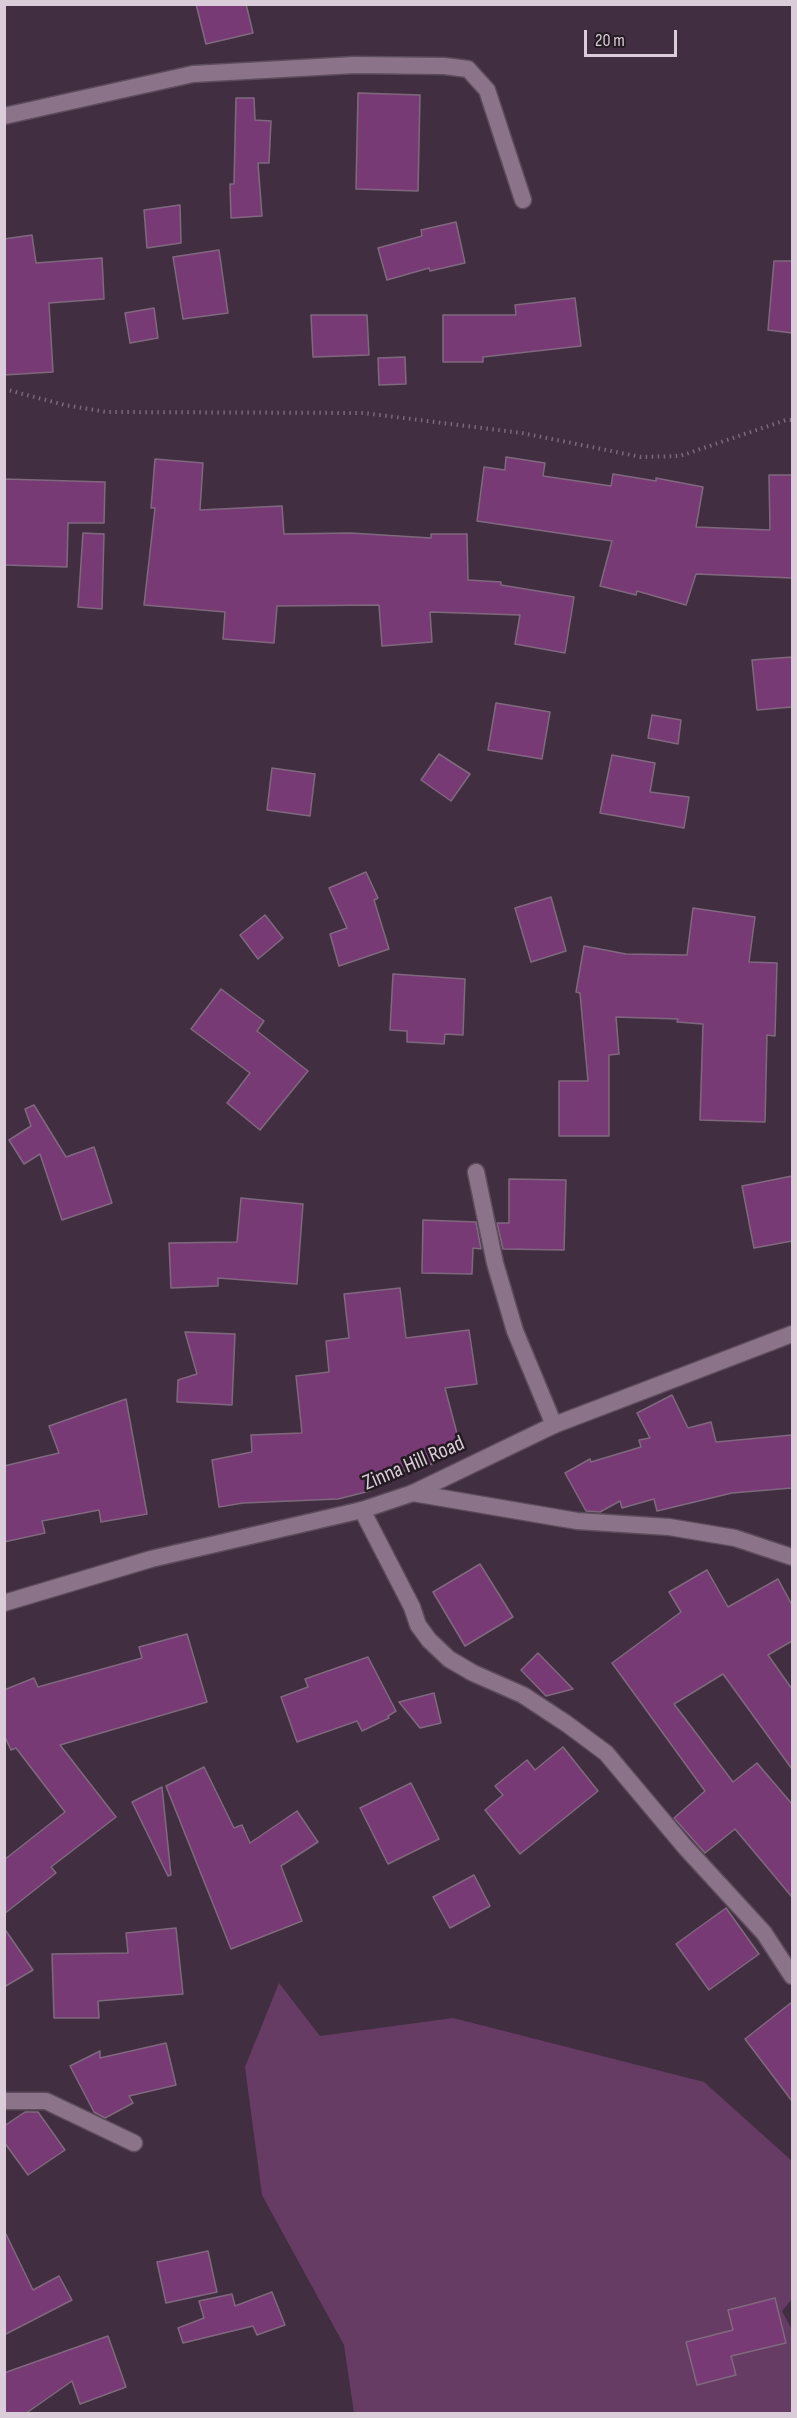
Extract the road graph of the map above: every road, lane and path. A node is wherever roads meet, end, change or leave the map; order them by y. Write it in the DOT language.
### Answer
graph roads {
  1 [pos="4,116"];
  2 [pos="523,200"];
  3 [pos="4,389"];
  4 [pos="792,420"];
  5 [pos="476,1172"];
  6 [pos="792,1334"];
  7 [pos="554,1425"];
  8 [pos="413,1493"];
  9 [pos="362,1510"];
  10 [pos="792,1557"];
  11 [pos="4,1603"];
  12 [pos="792,1976"];
  13 [pos="4,2100"];
  14 [pos="134,2143"];
  1 -- 2 [label="street"];
  3 -- 4 [label="path"];
  5 -- 7 [label="street"];
  6 -- 7 [label="street, Zinna Hill Road"];
  7 -- 8 [label="street, Zinna Hill Road"];
  8 -- 9 [label="street, Zinna Hill Road"];
  8 -- 10 [label="street"];
  9 -- 11 [label="street, Zinna Hill Road"];
  9 -- 12 [label="street"];
  13 -- 14 [label="street"];
}
